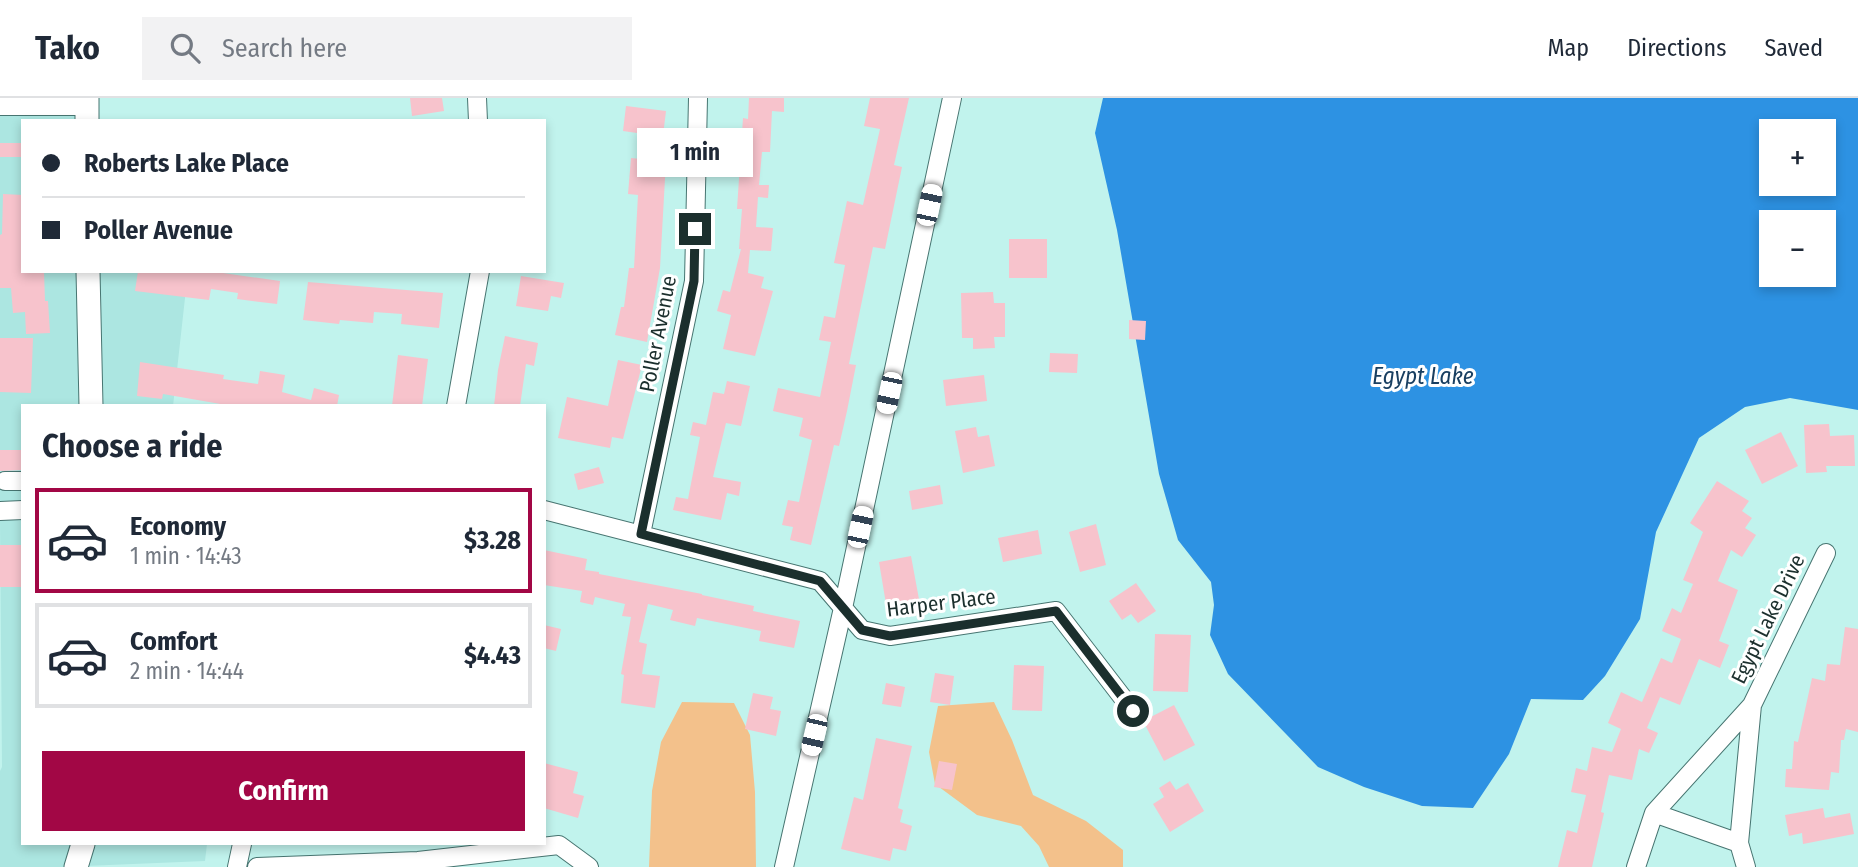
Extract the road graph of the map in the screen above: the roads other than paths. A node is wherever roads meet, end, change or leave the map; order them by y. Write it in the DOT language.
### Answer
graph roads {
  1 [pos="477,98"];
  2 [pos="698,98"];
  3 [pos="953,98"];
  4 [pos="0,106"];
  5 [pos="87,108"];
  6 [pos="478,119"];
  7 [pos="88,273"];
  8 [pos="480,273"];
  9 [pos="91,404"];
  10 [pos="456,404"];
  11 [pos="0,510"];
  12 [pos="21,510"];
  13 [pos="546,510"];
  14 [pos="641,534"];
  15 [pos="1826,553"];
  16 [pos="843,608"];
  17 [pos="1752,705"];
  18 [pos="1133,711"];
  19 [pos="1654,813"];
  20 [pos="1739,843"];
  21 [pos="83,845"];
  22 [pos="242,845"];
  23 [pos="417,864"];
  24 [pos="76,867"];
  25 [pos="237,867"];
  26 [pos="257,867"];
  27 [pos="589,867"];
  28 [pos="784,867"];
  29 [pos="1636,867"];
  30 [pos="1746,867"];
  1 -- 6 [label="street"];
  2 -- 14 [label="street, Poller Avenue"];
  3 -- 16 [label="street"];
  4 -- 5 [label="street"];
  7 -- 9 [label="main road"];
  8 -- 10 [label="street"];
  11 -- 12 [label="street"];
  13 -- 14 [label="street, Harper Place"];
  14 -- 16 [label="street, Harper Place"];
  15 -- 17 [label="street, Egypt Lake Drive"];
  16 -- 18 [label="street, Harper Place"];
  16 -- 28 [label="street"];
  17 -- 19 [label="street, Egypt Lake Drive"];
  17 -- 20 [label="street, Egypt Lake Drive"];
  19 -- 20 [label="street"];
  19 -- 29 [label="street, Egypt Lake Drive"];
  20 -- 30 [label="street"];
  21 -- 24 [label="main road"];
  22 -- 25 [label="street"];
  23 -- 26 [label="street"];
  23 -- 27 [label="street"];
}
